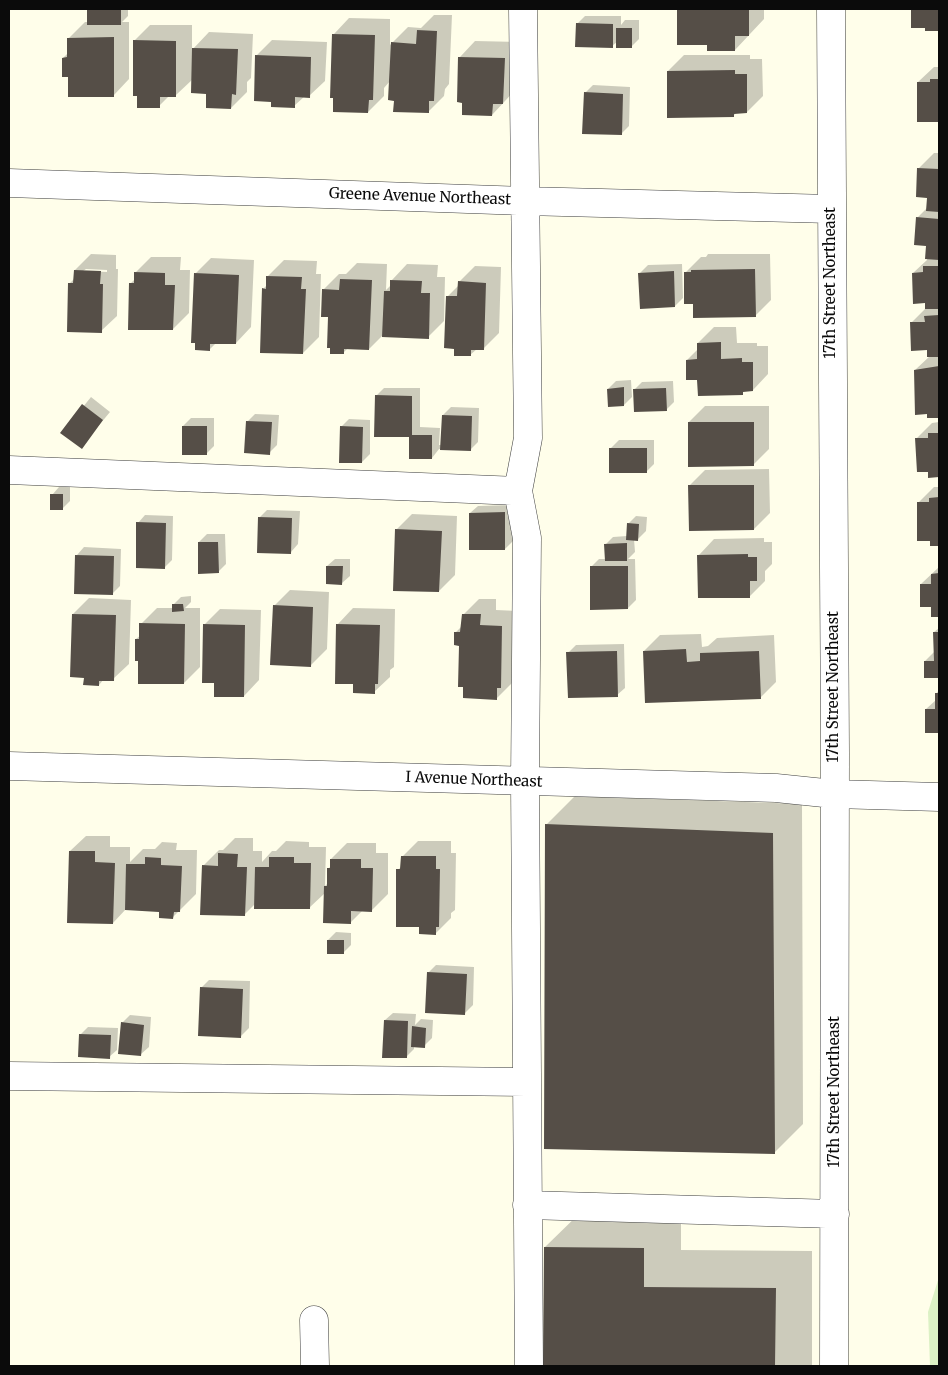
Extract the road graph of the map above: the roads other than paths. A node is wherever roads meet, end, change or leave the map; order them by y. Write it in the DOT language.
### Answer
graph roads {
  1 [pos="523,9"];
  2 [pos="831,9"];
  3 [pos="9,183"];
  4 [pos="525,201"];
  5 [pos="831,209"];
  6 [pos="9,470"];
  7 [pos="518,490"];
  8 [pos="9,766"];
  9 [pos="525,782"];
  10 [pos="834,794"];
  11 [pos="939,797"];
  12 [pos="9,1076"];
  13 [pos="526,1082"];
  14 [pos="527,1205"];
  15 [pos="835,1214"];
  16 [pos="314,1320"];
  17 [pos="314,1366"];
  18 [pos="528,1366"];
  19 [pos="834,1366"];
  1 -- 4 [label="street"];
  2 -- 5 [label="street, 17th Street Northeast"];
  3 -- 4 [label="street, Greene Avenue Northeast"];
  4 -- 5 [label="street, Greene Avenue Northeast"];
  4 -- 7 [label="street"];
  5 -- 10 [label="street, 17th Street Northeast"];
  6 -- 7 [label="street"];
  7 -- 9 [label="street"];
  8 -- 9 [label="street, I Avenue Northeast"];
  9 -- 10 [label="street, I Avenue Northeast"];
  9 -- 13 [label="street"];
  10 -- 11 [label="street, I Avenue Northeast"];
  10 -- 15 [label="street, 17th Street Northeast"];
  12 -- 13 [label="street"];
  13 -- 14 [label="street"];
  14 -- 15 [label="street"];
  14 -- 18 [label="street"];
  15 -- 19 [label="street, 17th Street Northeast"];
  16 -- 17 [label="street"];
}
